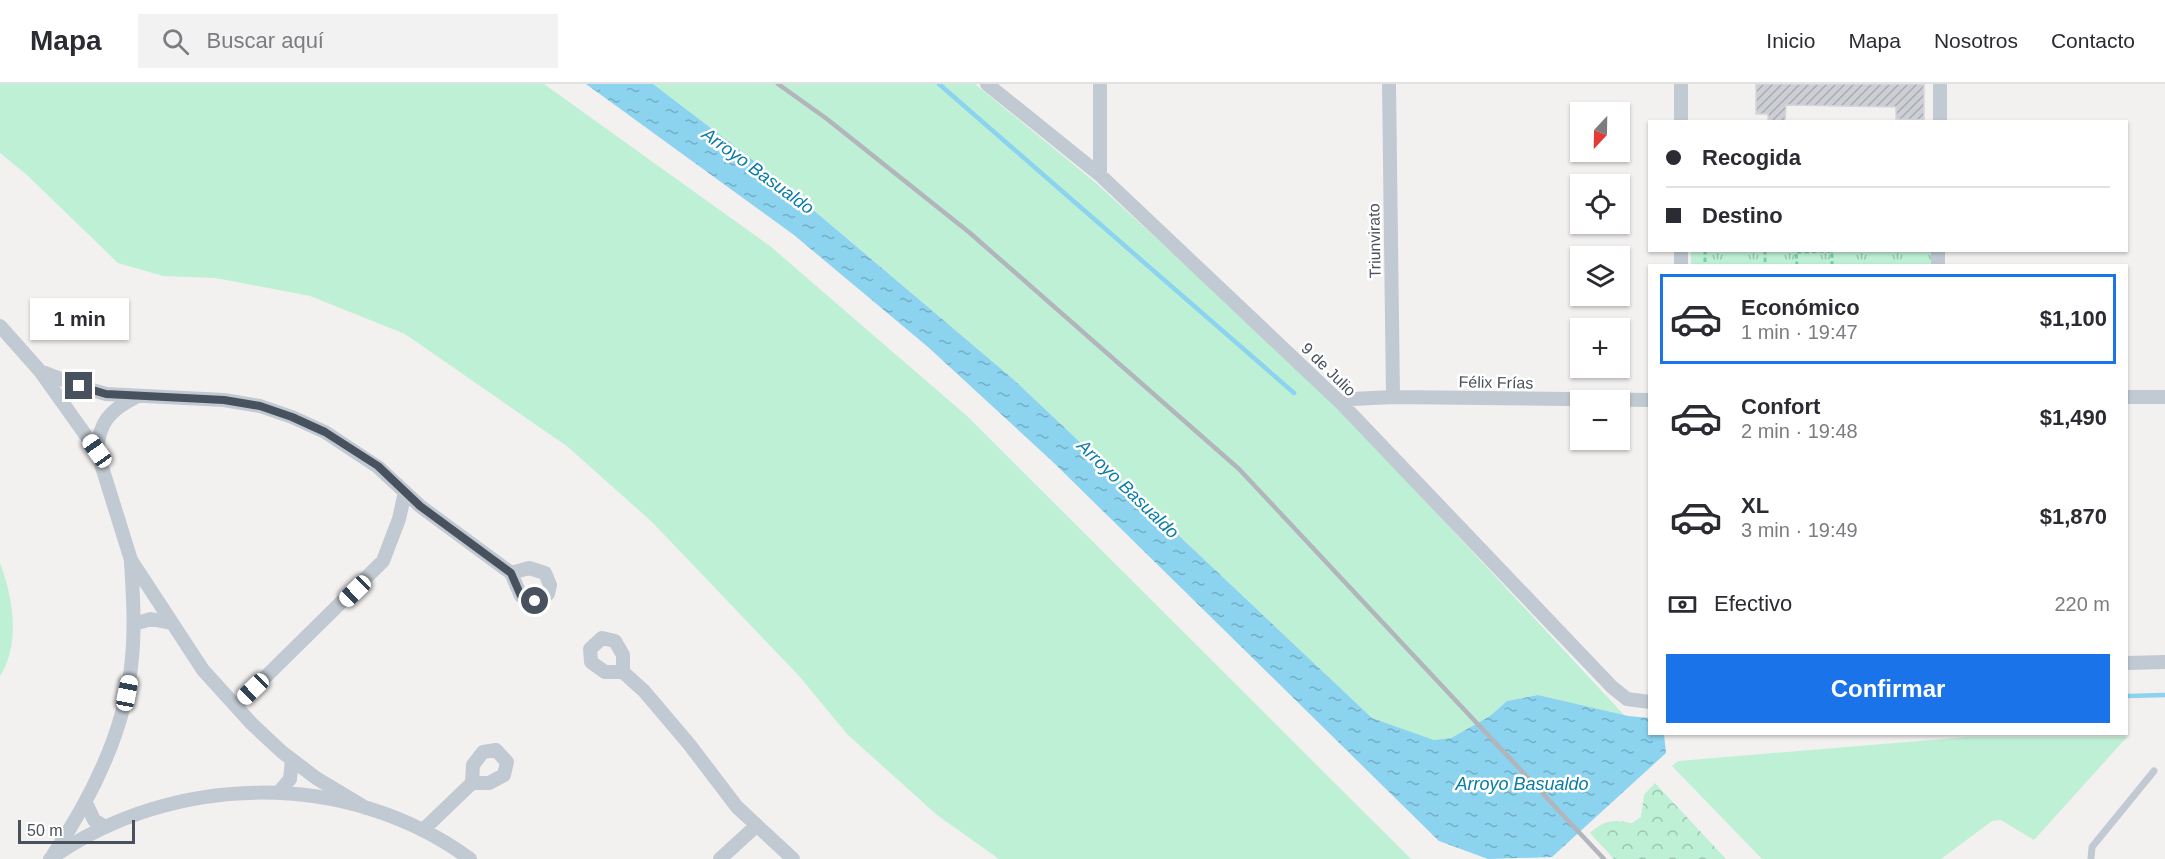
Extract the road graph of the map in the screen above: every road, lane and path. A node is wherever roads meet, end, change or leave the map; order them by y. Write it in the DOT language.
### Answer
graph roads {
  1 [pos="987,84"];
  2 [pos="1100,84"];
  3 [pos="1389,84"];
  4 [pos="1681,84"];
  5 [pos="1940,84"];
  6 [pos="1681,120"];
  7 [pos="1940,120"];
  8 [pos="1100,175"];
  9 [pos="0,326"];
  10 [pos="40,371"];
  11 [pos="137,396"];
  12 [pos="1393,397"];
  13 [pos="2128,397"];
  14 [pos="2165,397"];
  15 [pos="1648,400"];
  16 [pos="1342,404"];
  17 [pos="97,451"];
  18 [pos="405,492"];
  19 [pos="131,560"];
  20 [pos="511,573"];
  21 [pos="171,622"];
  22 [pos="134,624"];
  23 [pos="2165,662"];
  24 [pos="2128,663"];
  25 [pos="623,672"];
  26 [pos="1648,702"];
  27 [pos="236,706"];
  28 [pos="292,760"];
  29 [pos="2154,771"];
  30 [pos="472,783"];
  31 [pos="280,791"];
  32 [pos="86,803"];
  33 [pos="366,808"];
  34 [pos="105,827"];
  35 [pos="755,827"];
  36 [pos="423,830"];
  37 [pos="50,858"];
  38 [pos="470,859"];
  39 [pos="720,859"];
  40 [pos="793,859"];
  41 [pos="2091,859"];
  1 -- 8 [label="street, 9 de Julio"];
  2 -- 8 [label="street"];
  3 -- 12 [label="street, Triunvirato"];
  4 -- 6 [label="street"];
  5 -- 7 [label="street"];
  8 -- 16 [label="street, 9 de Julio"];
  9 -- 10 [label="street"];
  10 -- 11 [label="street"];
  10 -- 17 [label="street"];
  11 -- 17 [label="street"];
  11 -- 18 [label="street"];
  12 -- 15 [label="street, Félix Frías"];
  12 -- 16 [label="street, Félix Frías"];
  13 -- 14 [label="street"];
  16 -- 26 [label="street, 9 de Julio"];
  17 -- 19 [label="street"];
  18 -- 20 [label="street"];
  18 -- 27 [label="street"];
  19 -- 21 [label="street"];
  19 -- 22 [label="street"];
  21 -- 22 [label="street"];
  21 -- 27 [label="street"];
  22 -- 32 [label="street"];
  23 -- 24 [label="street"];
  25 -- 35 [label="street"];
  27 -- 28 [label="street"];
  28 -- 31 [label="street"];
  28 -- 33 [label="street"];
  29 -- 41 [label="lane"];
  30 -- 36 [label="street"];
  31 -- 33 [label="street"];
  31 -- 34 [label="street"];
  32 -- 34 [label="street"];
  32 -- 37 [label="street"];
  33 -- 36 [label="street"];
  34 -- 37 [label="street"];
  35 -- 39 [label="street"];
  35 -- 40 [label="street"];
  36 -- 38 [label="street"];
}
